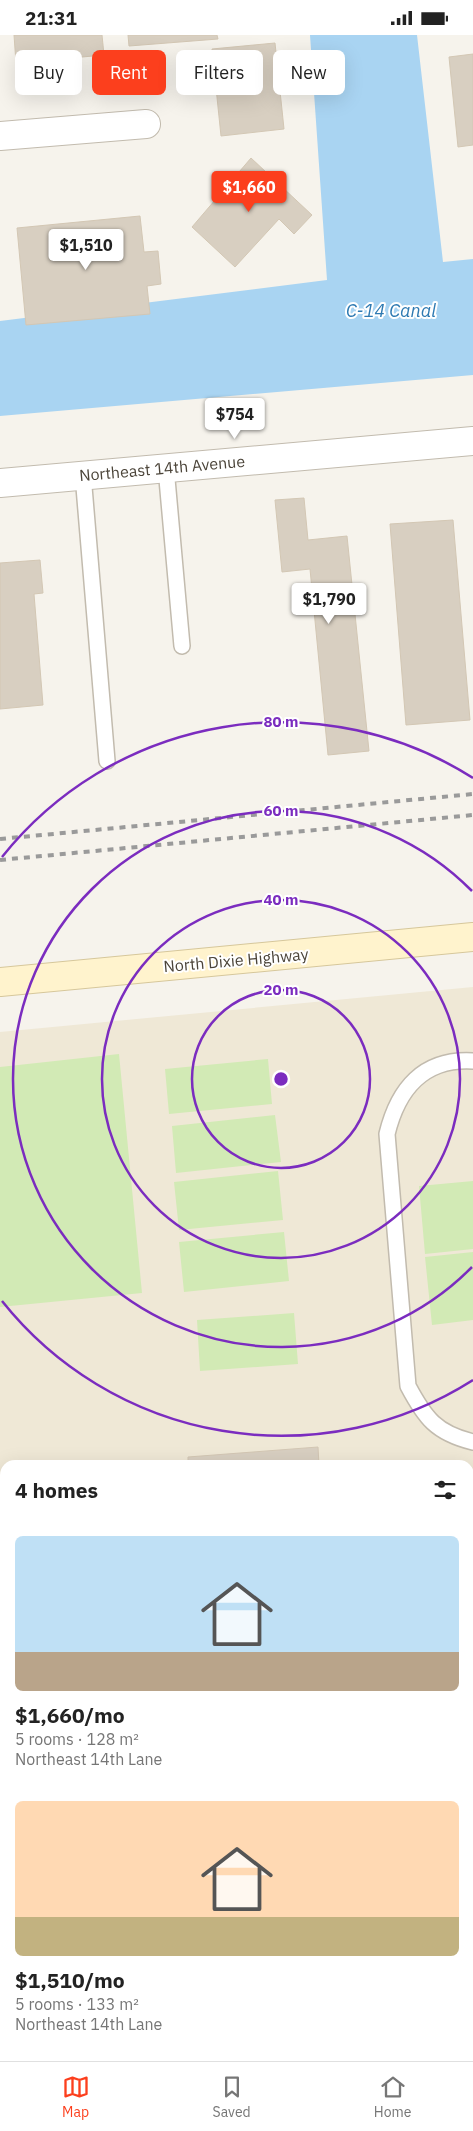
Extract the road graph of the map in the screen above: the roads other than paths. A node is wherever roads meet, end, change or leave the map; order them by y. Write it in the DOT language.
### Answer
graph roads {
  1 [pos="146,124"];
  2 [pos="0,136"];
  3 [pos="473,441"];
  4 [pos="166,468"];
  5 [pos="83,475"];
  6 [pos="0,483"];
  7 [pos="182,646"];
  8 [pos="107,761"];
  9 [pos="473,937"];
  10 [pos="0,982"];
  11 [pos="473,1061"];
  12 [pos="473,1442"];
  1 -- 2 [label="street"];
  3 -- 4 [label="street, Northeast 14th Avenue"];
  4 -- 5 [label="street, Northeast 14th Avenue"];
  4 -- 7 [label="lane"];
  5 -- 6 [label="street, Northeast 14th Avenue"];
  5 -- 8 [label="lane"];
  9 -- 10 [label="main road, North Dixie Highway"];
  11 -- 12 [label="lane"];
}
